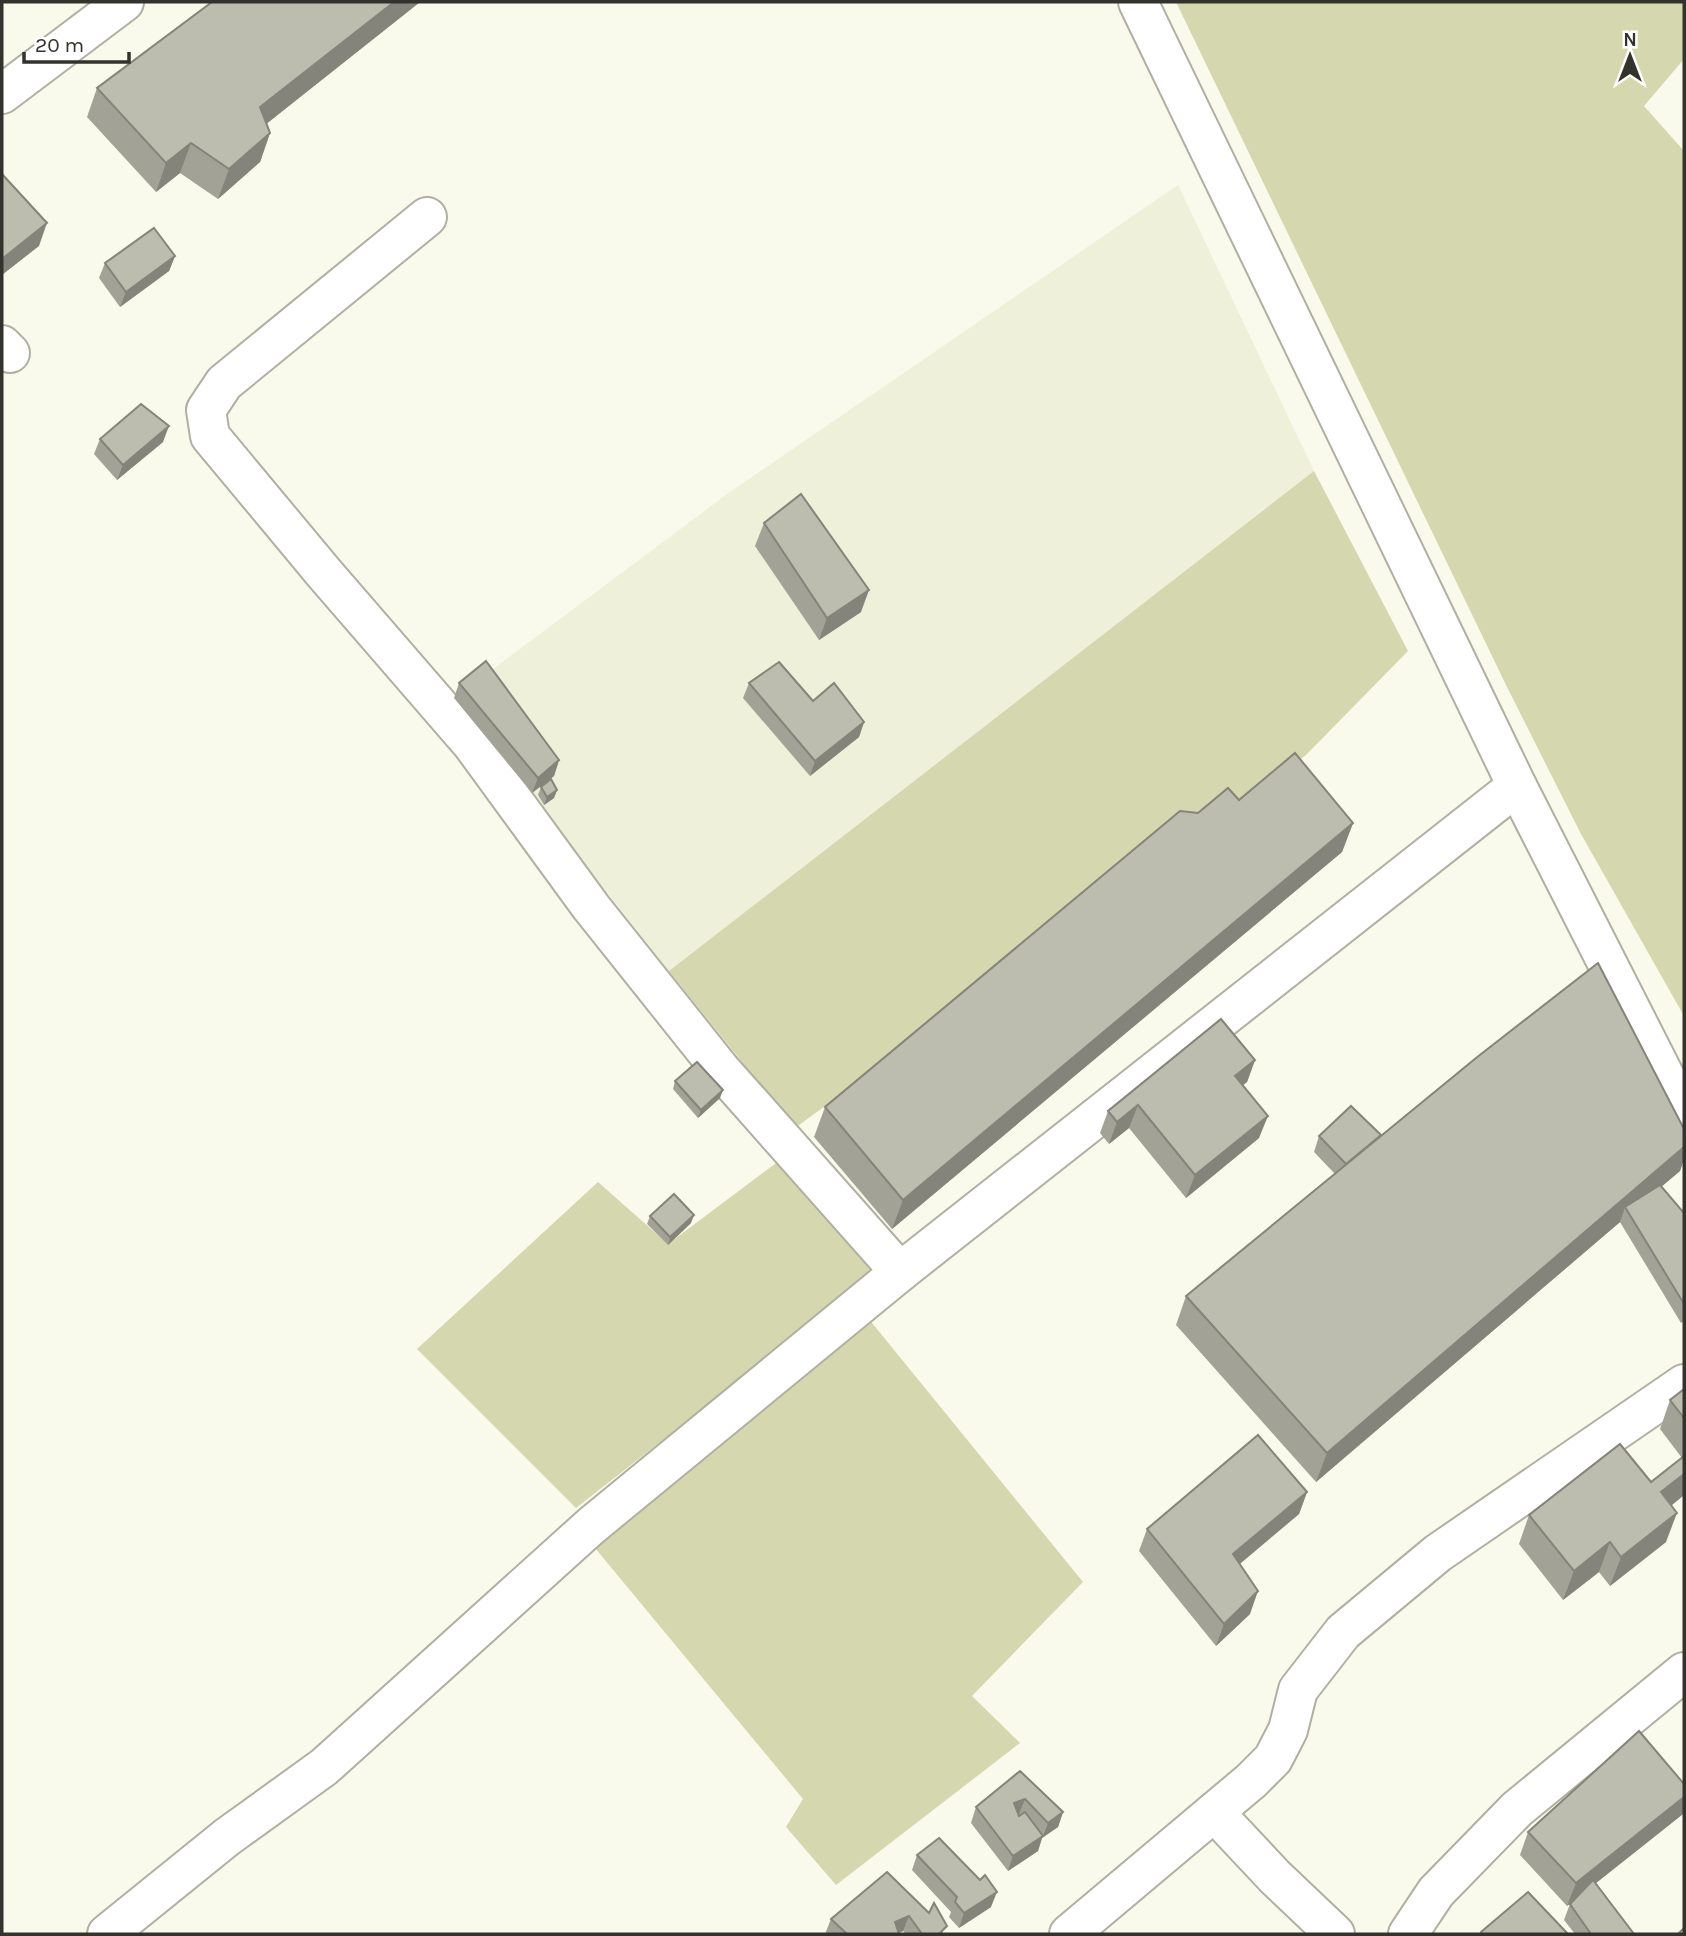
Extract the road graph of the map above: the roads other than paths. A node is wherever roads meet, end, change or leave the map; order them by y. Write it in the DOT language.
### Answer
graph roads {
  1 [pos="124,2"];
  2 [pos="1138,2"];
  3 [pos="2,94"];
  4 [pos="427,217"];
  5 [pos="1517,786"];
  6 [pos="1684,1114"];
  7 [pos="900,1272"];
  8 [pos="1684,1384"];
  9 [pos="1684,1672"];
  10 [pos="1214,1812"];
  11 [pos="107,1934"];
  12 [pos="1069,1934"];
  13 [pos="1335,1934"];
  14 [pos="1408,1934"];
  1 -- 3 [label="street"];
  2 -- 5 [label="street"];
  4 -- 7 [label="street"];
  5 -- 6 [label="street"];
  5 -- 7 [label="street"];
  7 -- 11 [label="street"];
  8 -- 10 [label="street"];
  9 -- 14 [label="street"];
  10 -- 12 [label="street"];
  10 -- 13 [label="street"];
}
